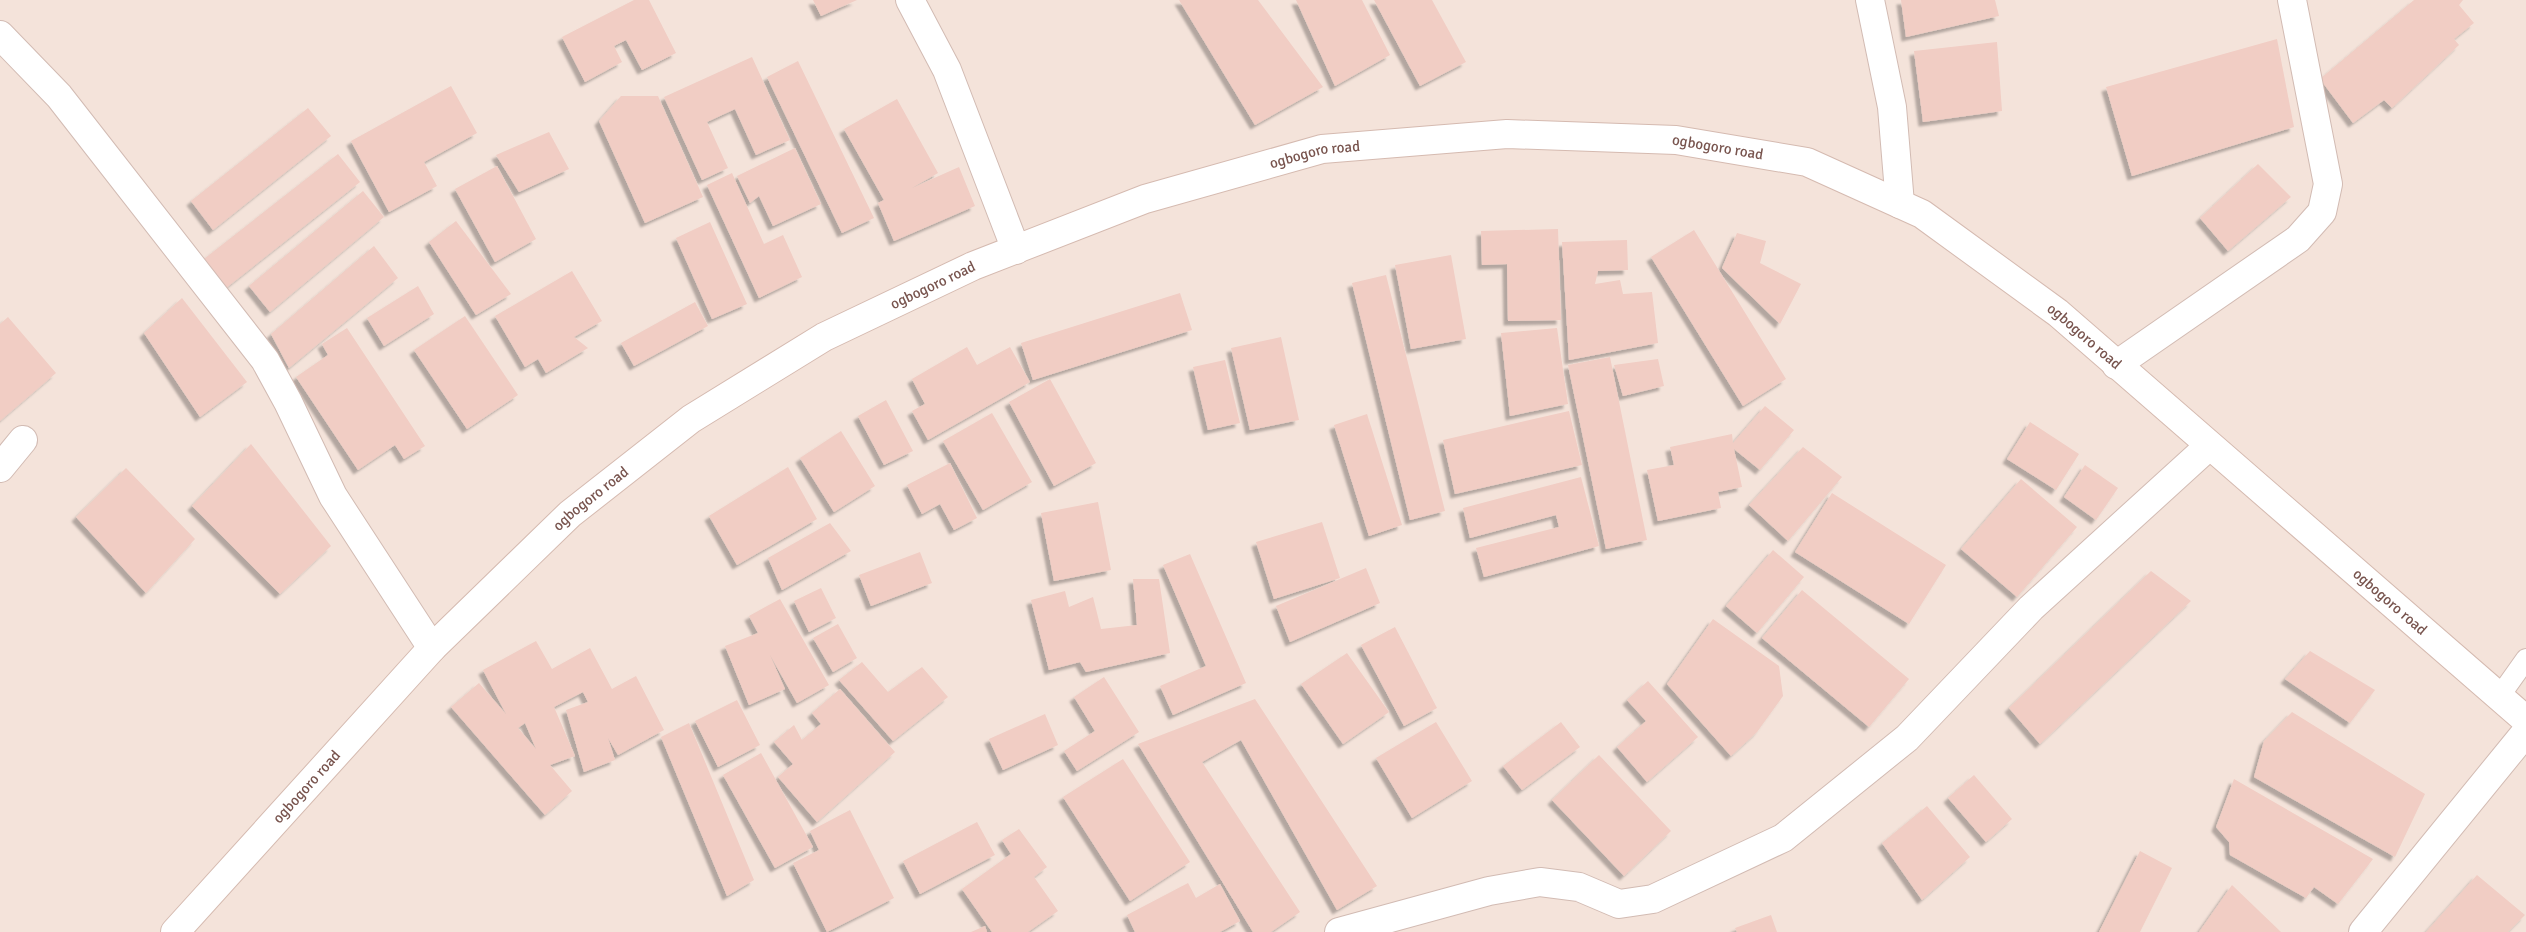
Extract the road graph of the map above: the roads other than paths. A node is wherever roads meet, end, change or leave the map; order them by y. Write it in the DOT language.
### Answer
graph roads {
  1 [pos="910,0"];
  2 [pos="1870,0"];
  3 [pos="2292,0"];
  4 [pos="0,35"];
  5 [pos="1900,204"];
  6 [pos="1016,250"];
  7 [pos="2116,365"];
  8 [pos="22,440"];
  9 [pos="2209,446"];
  10 [pos="0,468"];
  11 [pos="432,648"];
  12 [pos="2526,659"];
  13 [pos="2499,697"];
  14 [pos="2526,720"];
  15 [pos="2526,732"];
  16 [pos="176,932"];
  17 [pos="1339,932"];
  18 [pos="2363,932"];
  1 -- 6 [label="street"];
  2 -- 5 [label="street"];
  3 -- 7 [label="street"];
  4 -- 11 [label="street"];
  5 -- 6 [label="street, ogbogoro road"];
  5 -- 7 [label="street, ogbogoro road"];
  6 -- 11 [label="street, ogbogoro road"];
  7 -- 9 [label="street, ogbogoro road"];
  8 -- 10 [label="street"];
  9 -- 13 [label="street, ogbogoro road"];
  9 -- 17 [label="street"];
  11 -- 16 [label="street, ogbogoro road"];
  12 -- 13 [label="lane"];
  13 -- 14 [label="street, ogbogoro road"];
  15 -- 18 [label="street"];
}
